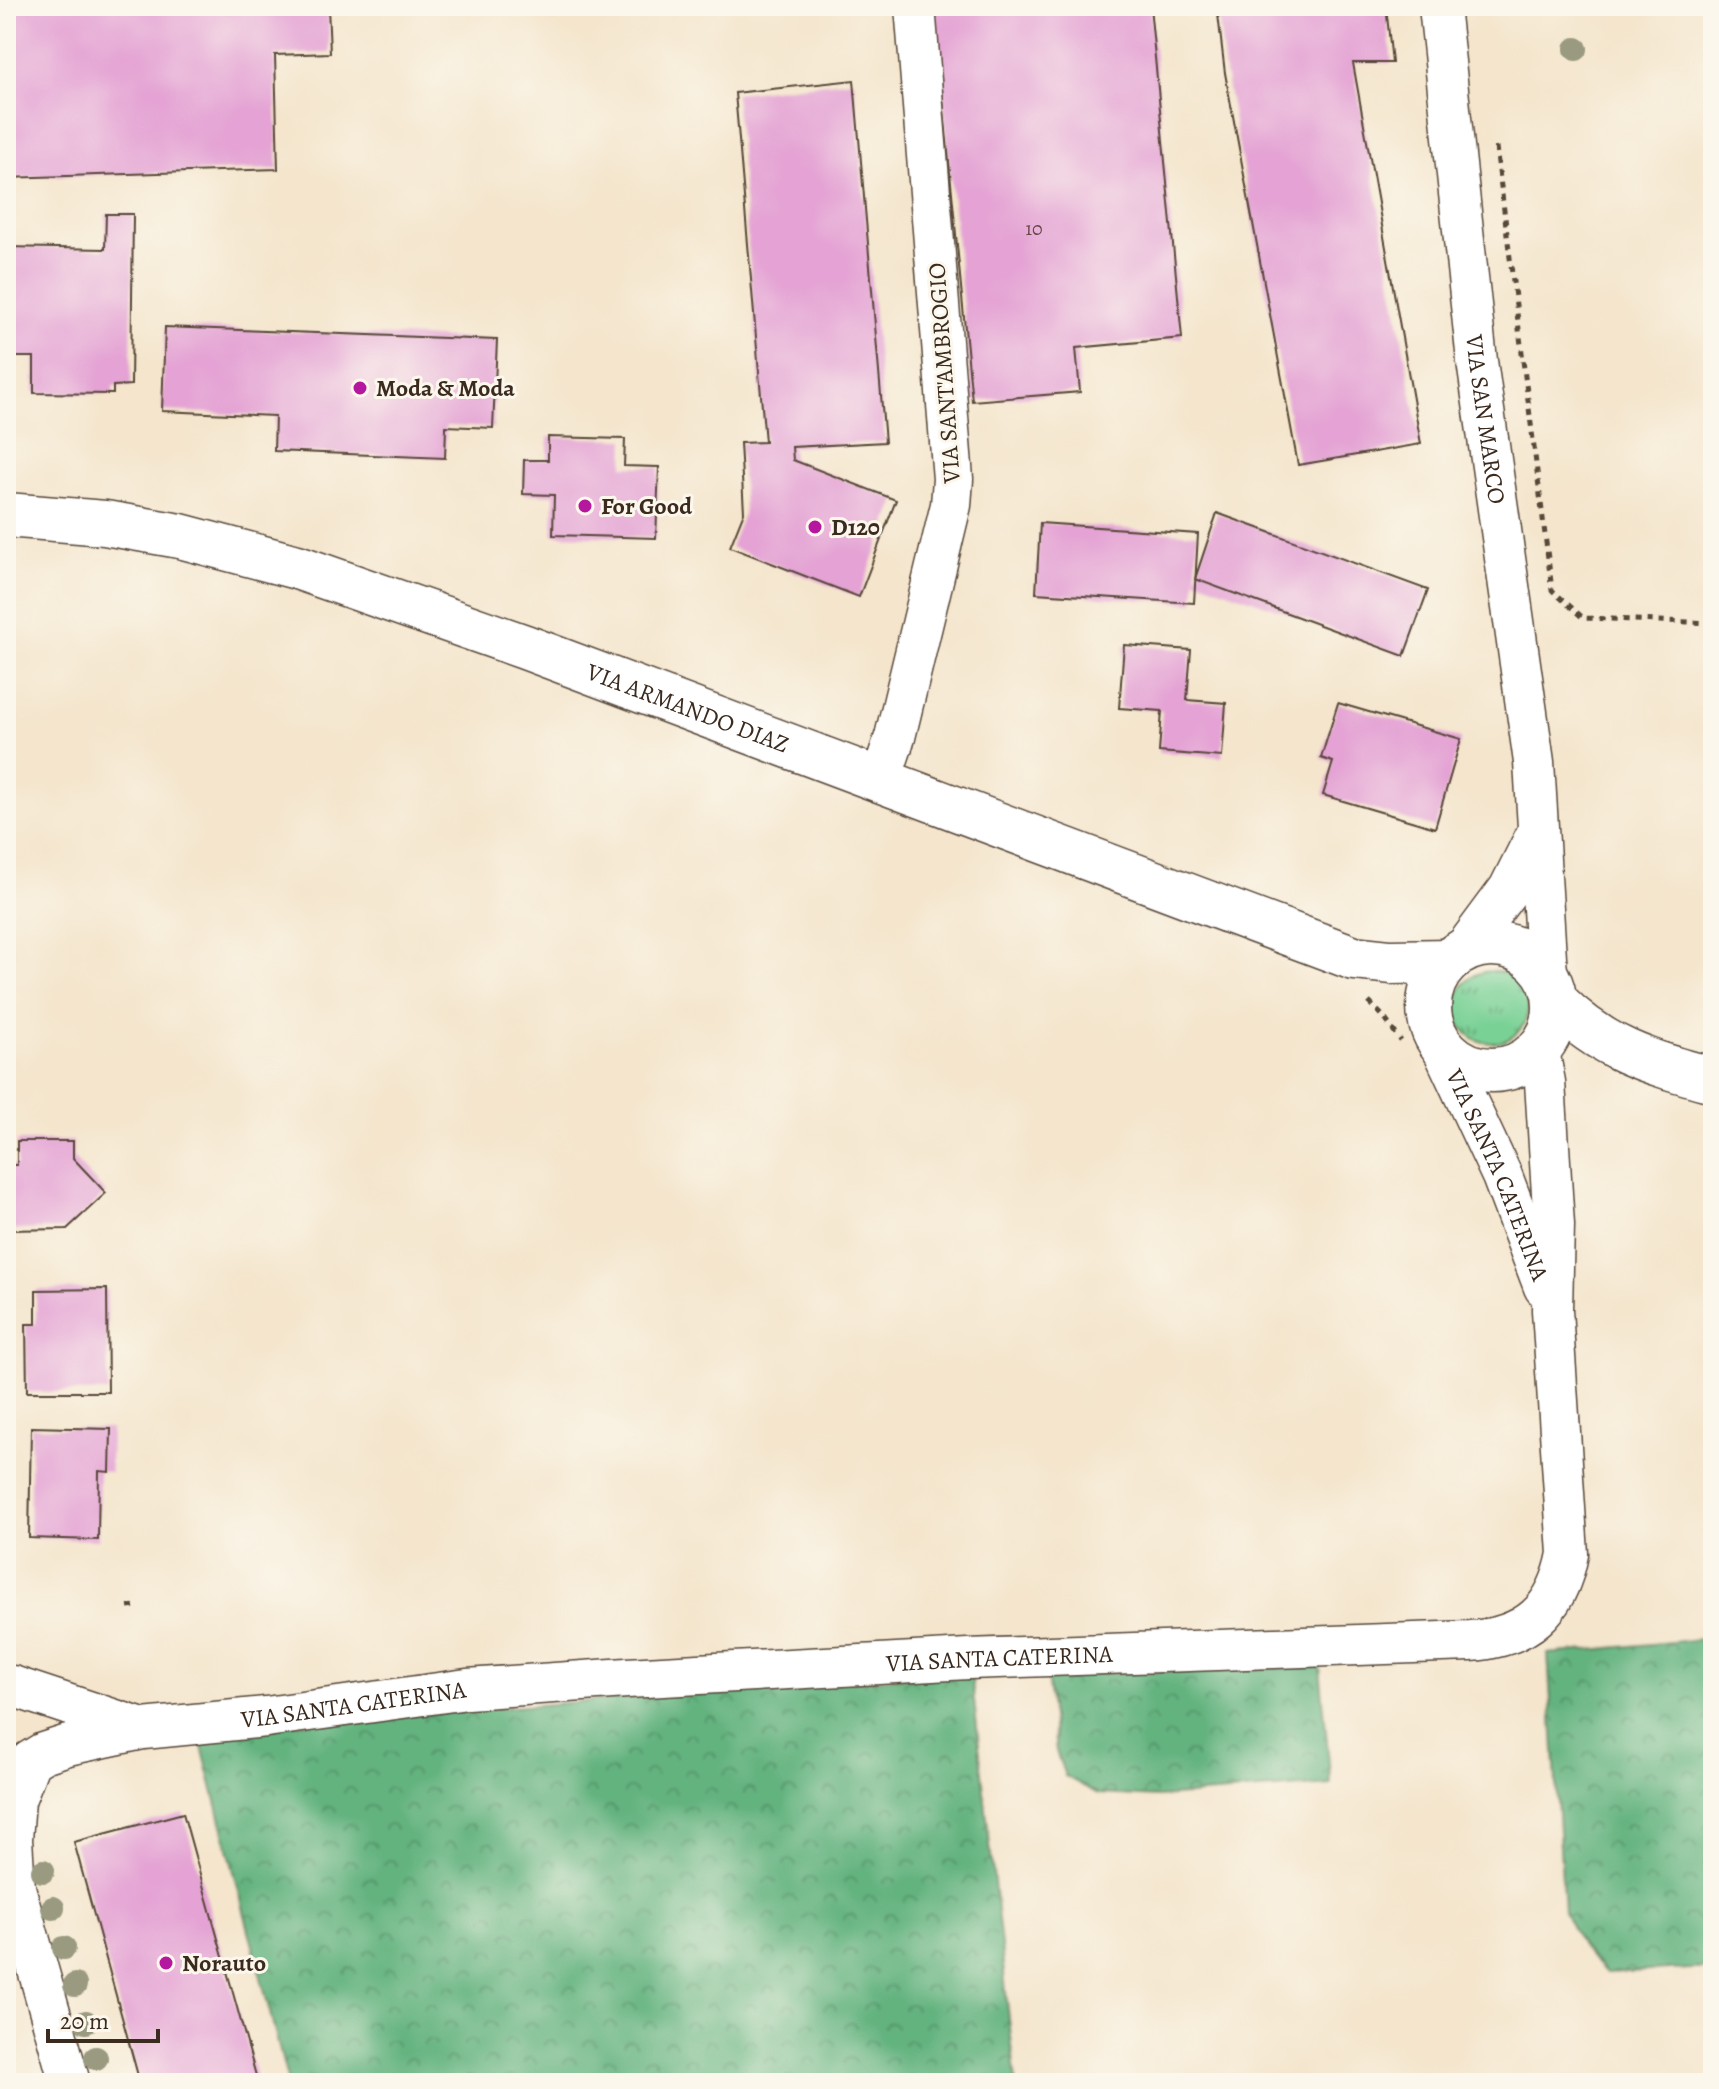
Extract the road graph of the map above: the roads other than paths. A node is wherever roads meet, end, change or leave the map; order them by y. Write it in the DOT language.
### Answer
graph roads {
  1 [pos="915,6"];
  2 [pos="1439,6"];
  3 [pos="6,515"];
  4 [pos="881,779"];
  5 [pos="1538,831"];
  6 [pos="1456,956"];
  7 [pos="1358,977"];
  8 [pos="1551,988"];
  9 [pos="1425,1037"];
  10 [pos="1539,1051"];
  11 [pos="1640,1059"];
  12 [pos="1713,1080"];
  13 [pos="1552,1310"];
  14 [pos="9,1685"];
  15 [pos="143,1729"];
  16 [pos="18,1770"];
  17 [pos="10,1877"];
  18 [pos="70,2083"];
  1 -- 4 [label="street, VIA SANT'AMBROGIO"];
  2 -- 5 [label="street, VIA SAN MARCO"];
  3 -- 4 [label="street, VIA ARMANDO DIAZ"];
  4 -- 7 [label="street, VIA ARMANDO DIAZ"];
  5 -- 6 [label="street, VIA SAN MARCO"];
  5 -- 8 [label="street, VIA SAN MARCO"];
  6 -- 7 [label="street, VIA ARMANDO DIAZ"];
  6 -- 8 [label="street, VIA ARMANDO DIAZ"];
  6 -- 9 [label="street"];
  7 -- 9 [label="street, VIA ARMANDO DIAZ"];
  8 -- 10 [label="street"];
  8 -- 11 [label="street, VIA ARMANDO DIAZ"];
  9 -- 10 [label="street, VIA ARMANDO DIAZ"];
  9 -- 13 [label="street, VIA SANTA CATERINA"];
  10 -- 11 [label="street, VIA ARMANDO DIAZ"];
  10 -- 13 [label="street, VIA SANTA CATERINA"];
  11 -- 12 [label="street, VIA ARMANDO DIAZ"];
  13 -- 15 [label="street, VIA SANTA CATERINA"];
  14 -- 15 [label="street, VIA SANTA CATERINA"];
  14 -- 16 [label="street, VIA SANTA CATERINA"];
  15 -- 16 [label="street, VIA SANTA CATERINA"];
  16 -- 17 [label="street"];
  17 -- 18 [label="street"];
}
